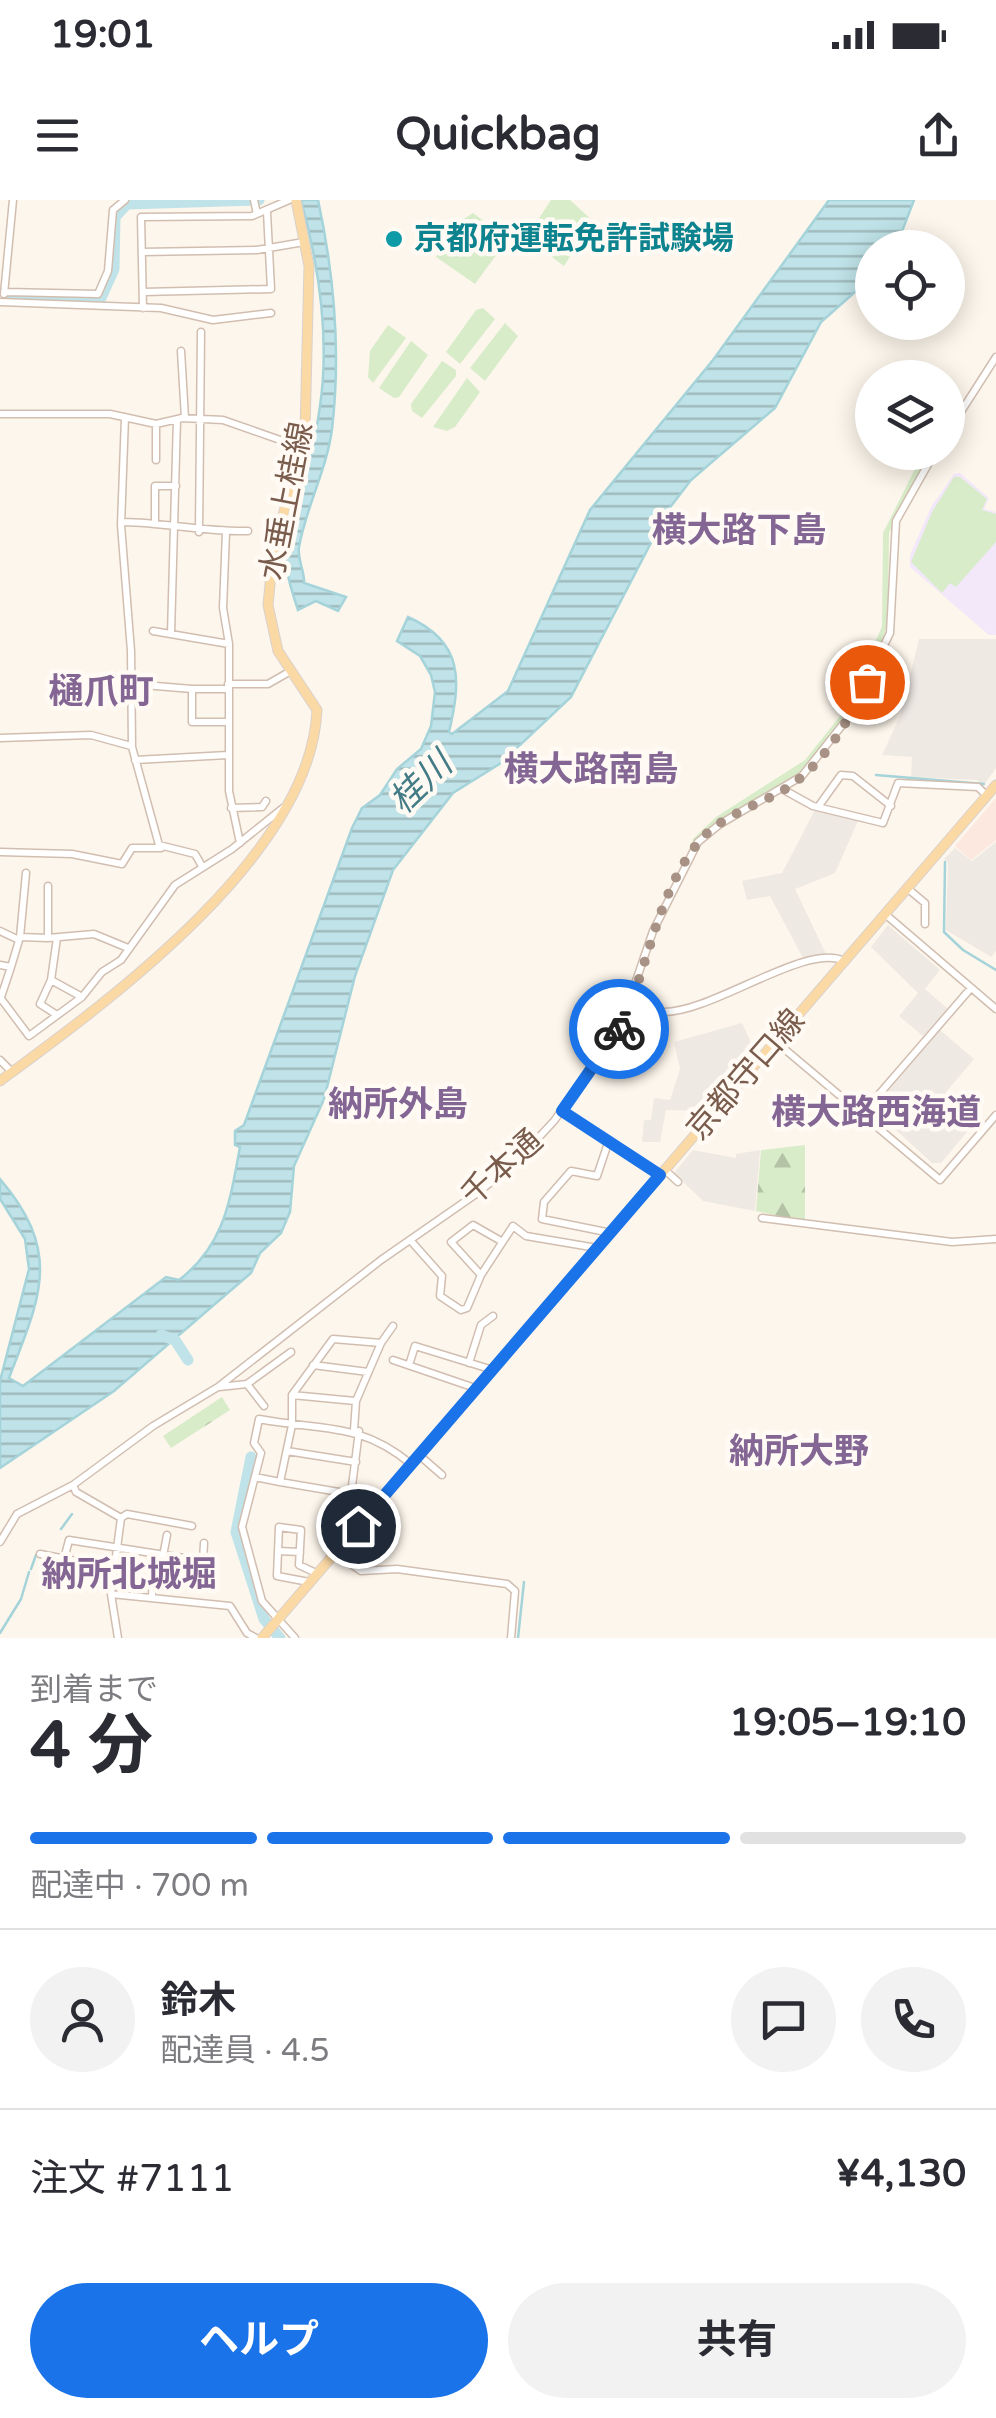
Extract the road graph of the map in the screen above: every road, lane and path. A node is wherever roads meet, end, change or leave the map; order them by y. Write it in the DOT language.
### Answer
graph roads {
  1 [pos="13,200"];
  2 [pos="125,200"];
  3 [pos="254,200"];
  4 [pos="293,200"];
  5 [pos="267,212"];
  6 [pos="257,214"];
  7 [pos="305,242"];
  8 [pos="272,248"];
  9 [pos="142,252"];
  10 [pos="143,292"];
  11 [pos="2,298"];
  12 [pos="143,308"];
  13 [pos="271,313"];
  14 [pos="201,332"];
  15 [pos="182,351"];
  16 [pos="996,357"];
  17 [pos="965,405"];
  18 [pos="0,414"];
  19 [pos="126,417"];
  20 [pos="181,419"];
  21 [pos="201,419"];
  22 [pos="156,424"];
  23 [pos="304,442"];
  24 [pos="156,460"];
  25 [pos="925,470"];
  26 [pos="176,486"];
  27 [pos="124,522"];
  28 [pos="155,523"];
  29 [pos="174,524"];
  30 [pos="248,531"];
  31 [pos="199,532"];
  32 [pos="226,532"];
  33 [pos="152,631"];
  34 [pos="170,634"];
  35 [pos="229,644"];
  36 [pos="289,672"];
  37 [pos="132,684"];
  38 [pos="227,686"];
  39 [pos="192,688"];
  40 [pos="226,722"];
  41 [pos="0,738"];
  42 [pos="132,747"];
  43 [pos="228,755"];
  44 [pos="135,760"];
  45 [pos="996,786"];
  46 [pos="784,790"];
  47 [pos="987,796"];
  48 [pos="266,801"];
  49 [pos="891,806"];
  50 [pos="818,807"];
  51 [pos="231,808"];
  52 [pos="284,808"];
  53 [pos="240,843"];
  54 [pos="162,848"];
  55 [pos="0,852"];
  56 [pos="22,854"];
  57 [pos="202,866"];
  58 [pos="26,873"];
  59 [pos="48,886"];
  60 [pos="908,888"];
  61 [pos="23,907"];
  62 [pos="885,914"];
  63 [pos="924,924"];
  64 [pos="0,931"];
  65 [pos="48,938"];
  66 [pos="58,938"];
  67 [pos="19,939"];
  68 [pos="128,948"];
  69 [pos="844,961"];
  70 [pos="0,965"];
  71 [pos="11,967"];
  72 [pos="51,980"];
  73 [pos="971,988"];
  74 [pos="82,996"];
  75 [pos="1,1000"];
  76 [pos="632,1002"];
  77 [pos="996,1009"];
  78 [pos="57,1015"];
  79 [pos="775,1041"];
  80 [pos="0,1060"];
  81 [pos="12,1072"];
  82 [pos="0,1081"];
  83 [pos="562,1111"];
  84 [pos="862,1114"];
  85 [pos="996,1115"];
  86 [pos="608,1143"];
  87 [pos="662,1172"];
  88 [pos="678,1182"];
  89 [pos="762,1218"];
  90 [pos="610,1234"];
  91 [pos="996,1239"];
  92 [pos="411,1241"];
  93 [pos="501,1241"];
  94 [pos="597,1248"];
  95 [pos="481,1275"];
  96 [pos="493,1316"];
  97 [pos="393,1326"];
  98 [pos="381,1344"];
  99 [pos="291,1352"];
  100 [pos="393,1360"];
  101 [pos="469,1362"];
  102 [pos="312,1365"];
  103 [pos="409,1365"];
  104 [pos="492,1370"];
  105 [pos="368,1372"];
  106 [pos="247,1384"];
  107 [pos="218,1387"];
  108 [pos="476,1388"];
  109 [pos="292,1395"];
  110 [pos="356,1401"];
  111 [pos="264,1406"];
  112 [pos="292,1426"];
  113 [pos="356,1430"];
  114 [pos="287,1451"];
  115 [pos="415,1459"];
  116 [pos="356,1462"];
  117 [pos="442,1475"];
  118 [pos="255,1477"];
  119 [pos="280,1482"];
  120 [pos="73,1485"];
  121 [pos="350,1494"];
  122 [pos="381,1500"];
  123 [pos="121,1518"];
  124 [pos="192,1526"];
  125 [pos="166,1535"];
  126 [pos="0,1542"];
  127 [pos="204,1544"];
  128 [pos="116,1550"];
  129 [pos="278,1551"];
  130 [pos="300,1552"];
  131 [pos="335,1553"];
  132 [pos="40,1554"];
  133 [pos="164,1556"];
  134 [pos="64,1560"];
  135 [pos="112,1568"];
  136 [pos="154,1569"];
  137 [pos="313,1578"];
  138 [pos="110,1594"];
  139 [pos="152,1598"];
  140 [pos="277,1620"];
  141 [pos="261,1637"];
  142 [pos="118,1638"];
  143 [pos="295,1638"];
  144 [pos="511,1638"];
  1 -- 11 [label="street"];
  2 -- 11 [label="street"];
  3 -- 6 [label="street"];
  4 -- 5 [label="street"];
  4 -- 7 [label="main road, 水垂上桂線"];
  5 -- 6 [label="street"];
  5 -- 8 [label="street"];
  6 -- 9 [label="street"];
  7 -- 8 [label="street"];
  7 -- 23 [label="main road, 水垂上桂線"];
  8 -- 9 [label="street"];
  8 -- 10 [label="street"];
  9 -- 10 [label="street"];
  10 -- 12 [label="street"];
  11 -- 12 [label="street"];
  12 -- 13 [label="street"];
  14 -- 21 [label="street"];
  15 -- 20 [label="street"];
  16 -- 17 [label="street"];
  18 -- 19 [label="street"];
  19 -- 22 [label="street"];
  19 -- 27 [label="street"];
  20 -- 21 [label="street"];
  20 -- 22 [label="street"];
  20 -- 26 [label="street"];
  21 -- 23 [label="street"];
  21 -- 31 [label="street"];
  22 -- 24 [label="street"];
  23 -- 36 [label="main road, 水垂上桂線"];
  25 -- 46 [label="street, 千本通"];
  26 -- 28 [label="street"];
  26 -- 29 [label="street"];
  27 -- 28 [label="street"];
  27 -- 37 [label="street"];
  28 -- 29 [label="street"];
  29 -- 31 [label="street"];
  29 -- 34 [label="street"];
  30 -- 32 [label="street"];
  31 -- 32 [label="street"];
  32 -- 35 [label="street"];
  33 -- 34 [label="street"];
  34 -- 35 [label="street"];
  35 -- 38 [label="street"];
  36 -- 38 [label="street"];
  36 -- 52 [label="main road, 水垂上桂線"];
  37 -- 39 [label="street"];
  37 -- 42 [label="street"];
  38 -- 39 [label="street"];
  38 -- 40 [label="street"];
  39 -- 40 [label="street"];
  40 -- 43 [label="street"];
  41 -- 42 [label="street"];
  42 -- 44 [label="street"];
  43 -- 44 [label="street"];
  43 -- 51 [label="street"];
  44 -- 54 [label="street"];
  45 -- 47 [label="main road, 京都守口線"];
  46 -- 50 [label="street"];
  46 -- 76 [label="street, 千本通"];
  47 -- 49 [label="street"];
  47 -- 60 [label="main road, 京都守口線"];
  48 -- 51 [label="street"];
  49 -- 50 [label="street"];
  49 -- 50 [label="street"];
  51 -- 53 [label="street"];
  52 -- 53 [label="street"];
  52 -- 81 [label="main road, 水垂上桂線"];
  53 -- 57 [label="street"];
  54 -- 56 [label="street"];
  54 -- 57 [label="street"];
  55 -- 56 [label="street"];
  56 -- 61 [label="street"];
  57 -- 68 [label="street"];
  58 -- 61 [label="street"];
  59 -- 65 [label="street"];
  60 -- 62 [label="main road, 京都守口線"];
  60 -- 63 [label="street"];
  61 -- 67 [label="street"];
  62 -- 69 [label="main road, 京都守口線"];
  62 -- 73 [label="street"];
  64 -- 67 [label="street"];
  65 -- 66 [label="street"];
  65 -- 67 [label="street"];
  66 -- 68 [label="street"];
  66 -- 72 [label="street"];
  67 -- 71 [label="street"];
  68 -- 74 [label="street"];
  69 -- 76 [label="street"];
  69 -- 79 [label="main road, 京都守口線"];
  70 -- 71 [label="street"];
  71 -- 75 [label="street"];
  72 -- 74 [label="street"];
  72 -- 78 [label="street"];
  73 -- 77 [label="street"];
  73 -- 84 [label="street"];
  74 -- 78 [label="street"];
  75 -- 78 [label="street"];
  76 -- 83 [label="street, 千本通"];
  79 -- 84 [label="street"];
  79 -- 87 [label="main road, 京都守口線"];
  80 -- 81 [label="street"];
  81 -- 82 [label="main road, 水垂上桂線"];
  83 -- 86 [label="street"];
  83 -- 92 [label="street, 千本通"];
  84 -- 85 [label="street"];
  86 -- 87 [label="street"];
  86 -- 90 [label="street"];
  87 -- 88 [label="street"];
  87 -- 90 [label="main road, 京都守口線"];
  89 -- 91 [label="street"];
  90 -- 94 [label="main road, 京都守口線"];
  92 -- 95 [label="street"];
  92 -- 107 [label="street, 千本通"];
  93 -- 94 [label="street"];
  93 -- 95 [label="street"];
  93 -- 95 [label="street"];
  94 -- 104 [label="main road, 京都守口線"];
  96 -- 101 [label="street"];
  97 -- 98 [label="street"];
  98 -- 102 [label="street"];
  98 -- 105 [label="street"];
  99 -- 106 [label="street"];
  100 -- 103 [label="street"];
  101 -- 103 [label="street"];
  101 -- 104 [label="street"];
  102 -- 105 [label="street"];
  102 -- 109 [label="street"];
  103 -- 108 [label="street"];
  104 -- 108 [label="main road, 京都守口線"];
  105 -- 110 [label="street"];
  106 -- 107 [label="street"];
  106 -- 111 [label="street"];
  107 -- 120 [label="street, 千本通"];
  108 -- 115 [label="main road, 京都守口線"];
  109 -- 110 [label="street"];
  109 -- 112 [label="street"];
  110 -- 113 [label="street"];
  112 -- 113 [label="street"];
  112 -- 114 [label="street"];
  112 -- 118 [label="street"];
  113 -- 115 [label="street"];
  113 -- 116 [label="street"];
  114 -- 116 [label="street"];
  114 -- 119 [label="street"];
  115 -- 117 [label="street"];
  115 -- 122 [label="main road, 京都守口線"];
  116 -- 121 [label="street"];
  118 -- 119 [label="street"];
  118 -- 140 [label="street"];
  119 -- 121 [label="street"];
  120 -- 123 [label="street"];
  120 -- 126 [label="street, 千本通"];
  121 -- 122 [label="street"];
  122 -- 131 [label="main road, 京都守口線"];
  123 -- 124 [label="street"];
  123 -- 128 [label="street"];
  125 -- 133 [label="street"];
  127 -- 133 [label="street"];
  128 -- 133 [label="street"];
  128 -- 134 [label="street"];
  128 -- 135 [label="street"];
  129 -- 130 [label="street"];
  129 -- 130 [label="street"];
  129 -- 137 [label="street"];
  130 -- 137 [label="street"];
  131 -- 137 [label="main road, 京都守口線"];
  131 -- 144 [label="street"];
  132 -- 134 [label="street"];
  134 -- 135 [label="street"];
  135 -- 138 [label="street"];
  136 -- 139 [label="street"];
  137 -- 140 [label="main road, 京都守口線"];
  138 -- 139 [label="street"];
  138 -- 142 [label="street"];
  139 -- 141 [label="street"];
  140 -- 141 [label="main road, 京都守口線"];
  140 -- 143 [label="street"];
}
